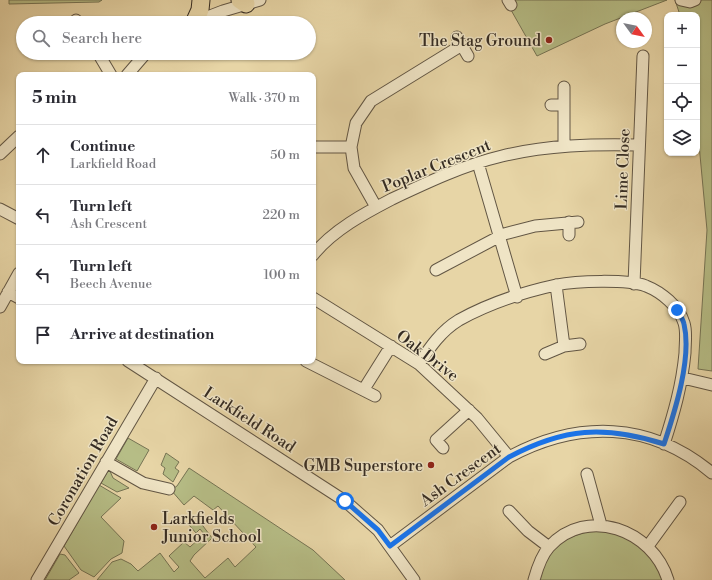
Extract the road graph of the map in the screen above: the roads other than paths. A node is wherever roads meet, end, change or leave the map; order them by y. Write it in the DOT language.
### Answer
graph roads {
  1 [pos="200,0"];
  2 [pos="681,0"];
  3 [pos="695,0"];
  4 [pos="248,1"];
  5 [pos="197,16"];
  6 [pos="209,16"];
  7 [pos="468,56"];
  8 [pos="643,56"];
  9 [pos="102,60"];
  10 [pos="140,60"];
  11 [pos="130,71"];
  12 [pos="109,72"];
  13 [pos="564,87"];
  14 [pos="564,105"];
  15 [pos="551,106"];
  16 [pos="16,139"];
  17 [pos="639,145"];
  18 [pos="564,146"];
  19 [pos="316,147"];
  20 [pos="351,147"];
  21 [pos="0,154"];
  22 [pos="478,163"];
  23 [pos="376,207"];
  24 [pos="0,209"];
  25 [pos="16,217"];
  26 [pos="569,235"];
  27 [pos="500,237"];
  28 [pos="316,252"];
  29 [pos="436,270"];
  30 [pos="16,277"];
  31 [pos="634,284"];
  32 [pos="556,285"];
  33 [pos="8,292"];
  34 [pos="16,296"];
  35 [pos="517,296"];
  36 [pos="316,300"];
  37 [pos="0,307"];
  38 [pos="580,344"];
  39 [pos="391,346"];
  40 [pos="564,346"];
  41 [pos="545,354"];
  42 [pos="133,364"];
  43 [pos="312,364"];
  44 [pos="419,364"];
  45 [pos="156,378"];
  46 [pos="683,378"];
  47 [pos="712,385"];
  48 [pos="364,390"];
  49 [pos="375,396"];
  50 [pos="469,410"];
  51 [pos="664,444"];
  52 [pos="443,448"];
  53 [pos="509,457"];
  54 [pos="106,462"];
  55 [pos="712,473"];
  56 [pos="587,474"];
  57 [pos="169,488"];
  58 [pos="665,503"];
  59 [pos="508,511"];
  60 [pos="601,525"];
  61 [pos="390,546"];
  62 [pos="648,546"];
  63 [pos="549,547"];
  64 [pos="37,580"];
  65 [pos="414,580"];
  66 [pos="534,580"];
  67 [pos="668,580"];
  1 -- 5 [label="highway"];
  2 -- 3 [label="street"];
  4 -- 6 [label="street"];
  7 -- 20 [label="street"];
  8 -- 17 [label="street, Lime Close"];
  9 -- 12 [label="street"];
  10 -- 11 [label="street"];
  13 -- 14 [label="street"];
  14 -- 15 [label="street"];
  14 -- 18 [label="street"];
  16 -- 21 [label="street"];
  17 -- 18 [label="street, Poplar Crescent"];
  17 -- 31 [label="street, Lime Close"];
  18 -- 22 [label="street, Poplar Crescent"];
  19 -- 20 [label="street"];
  20 -- 23 [label="street"];
  22 -- 23 [label="street, Poplar Crescent"];
  22 -- 27 [label="street"];
  23 -- 28 [label="street, Poplar Crescent"];
  24 -- 25 [label="street"];
  26 -- 27 [label="street"];
  27 -- 29 [label="street"];
  27 -- 35 [label="street"];
  30 -- 33 [label="street"];
  31 -- 32 [label="street"];
  31 -- 46 [label="street"];
  32 -- 35 [label="street"];
  32 -- 40 [label="street"];
  33 -- 34 [label="street"];
  33 -- 37 [label="street"];
  35 -- 44 [label="street"];
  36 -- 39 [label="street, Oak Drive"];
  38 -- 40 [label="street"];
  39 -- 44 [label="street, Oak Drive"];
  39 -- 48 [label="street"];
  40 -- 41 [label="street"];
  42 -- 45 [label="street, Larkfield Road"];
  43 -- 48 [label="street"];
  44 -- 50 [label="street, Oak Drive"];
  45 -- 54 [label="street, Coronation Road"];
  45 -- 61 [label="street, Larkfield Road"];
  46 -- 47 [label="street"];
  46 -- 51 [label="street"];
  48 -- 49 [label="street"];
  50 -- 52 [label="street"];
  50 -- 53 [label="street, Oak Drive"];
  51 -- 53 [label="street, Ash Crescent"];
  51 -- 55 [label="street, Ash Crescent"];
  53 -- 61 [label="street, Ash Crescent"];
  54 -- 57 [label="street"];
  54 -- 64 [label="street, Coronation Road"];
  56 -- 60 [label="street"];
  58 -- 62 [label="street"];
  59 -- 63 [label="street"];
  60 -- 62 [label="street"];
  60 -- 63 [label="street"];
  61 -- 65 [label="street, Larkfield Road"];
  62 -- 67 [label="street"];
  63 -- 66 [label="street"];
}
